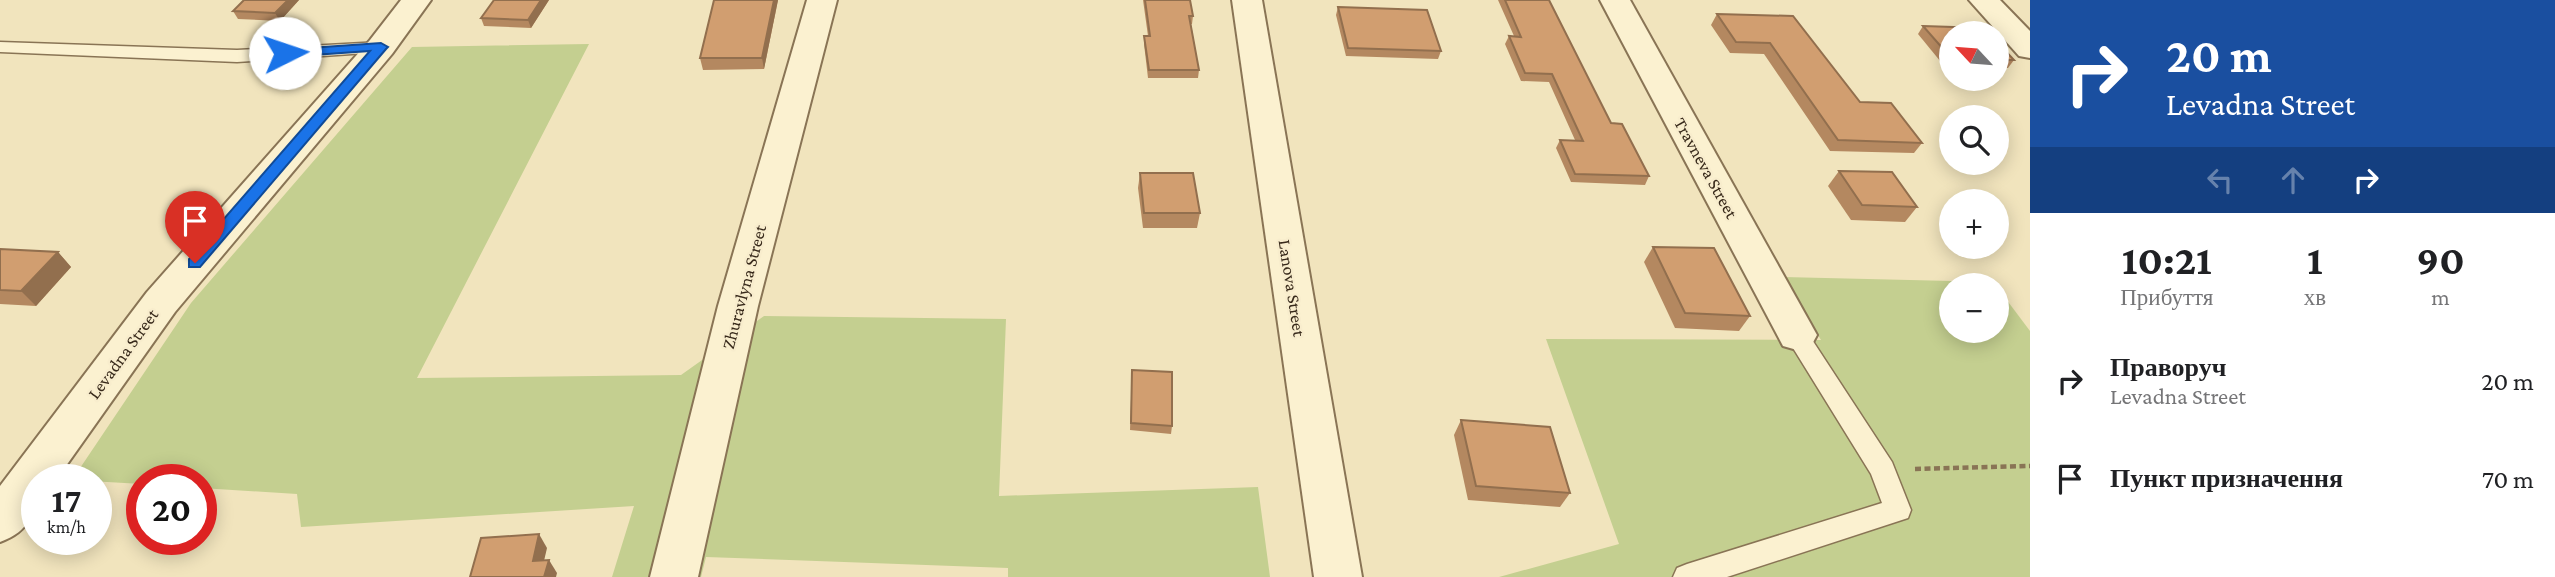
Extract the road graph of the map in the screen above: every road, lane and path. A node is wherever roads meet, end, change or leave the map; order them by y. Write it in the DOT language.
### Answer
graph roads {
  1 [pos="416,0"];
  2 [pos="822,0"];
  3 [pos="1247,0"];
  4 [pos="1615,0"];
  5 [pos="1984,0"];
  6 [pos="0,47"];
  7 [pos="381,47"];
  8 [pos="2030,49"];
  9 [pos="1797,335"];
  10 [pos="2030,466"];
  11 [pos="1883,470"];
  12 [pos="0,522"];
  13 [pos="674,577"];
  14 [pos="1338,577"];
  15 [pos="1687,577"];
  1 -- 7 [label="street, Levadna Street"];
  2 -- 13 [label="street, Zhuravlyna Street"];
  3 -- 14 [label="street, Lanova Street"];
  4 -- 9 [label="street, Travneva Street"];
  5 -- 8 [label="street"];
  6 -- 7 [label="lane"];
  7 -- 12 [label="street, Levadna Street"];
  9 -- 11 [label="lane"];
  10 -- 11 [label="path"];
  11 -- 15 [label="lane"];
}
